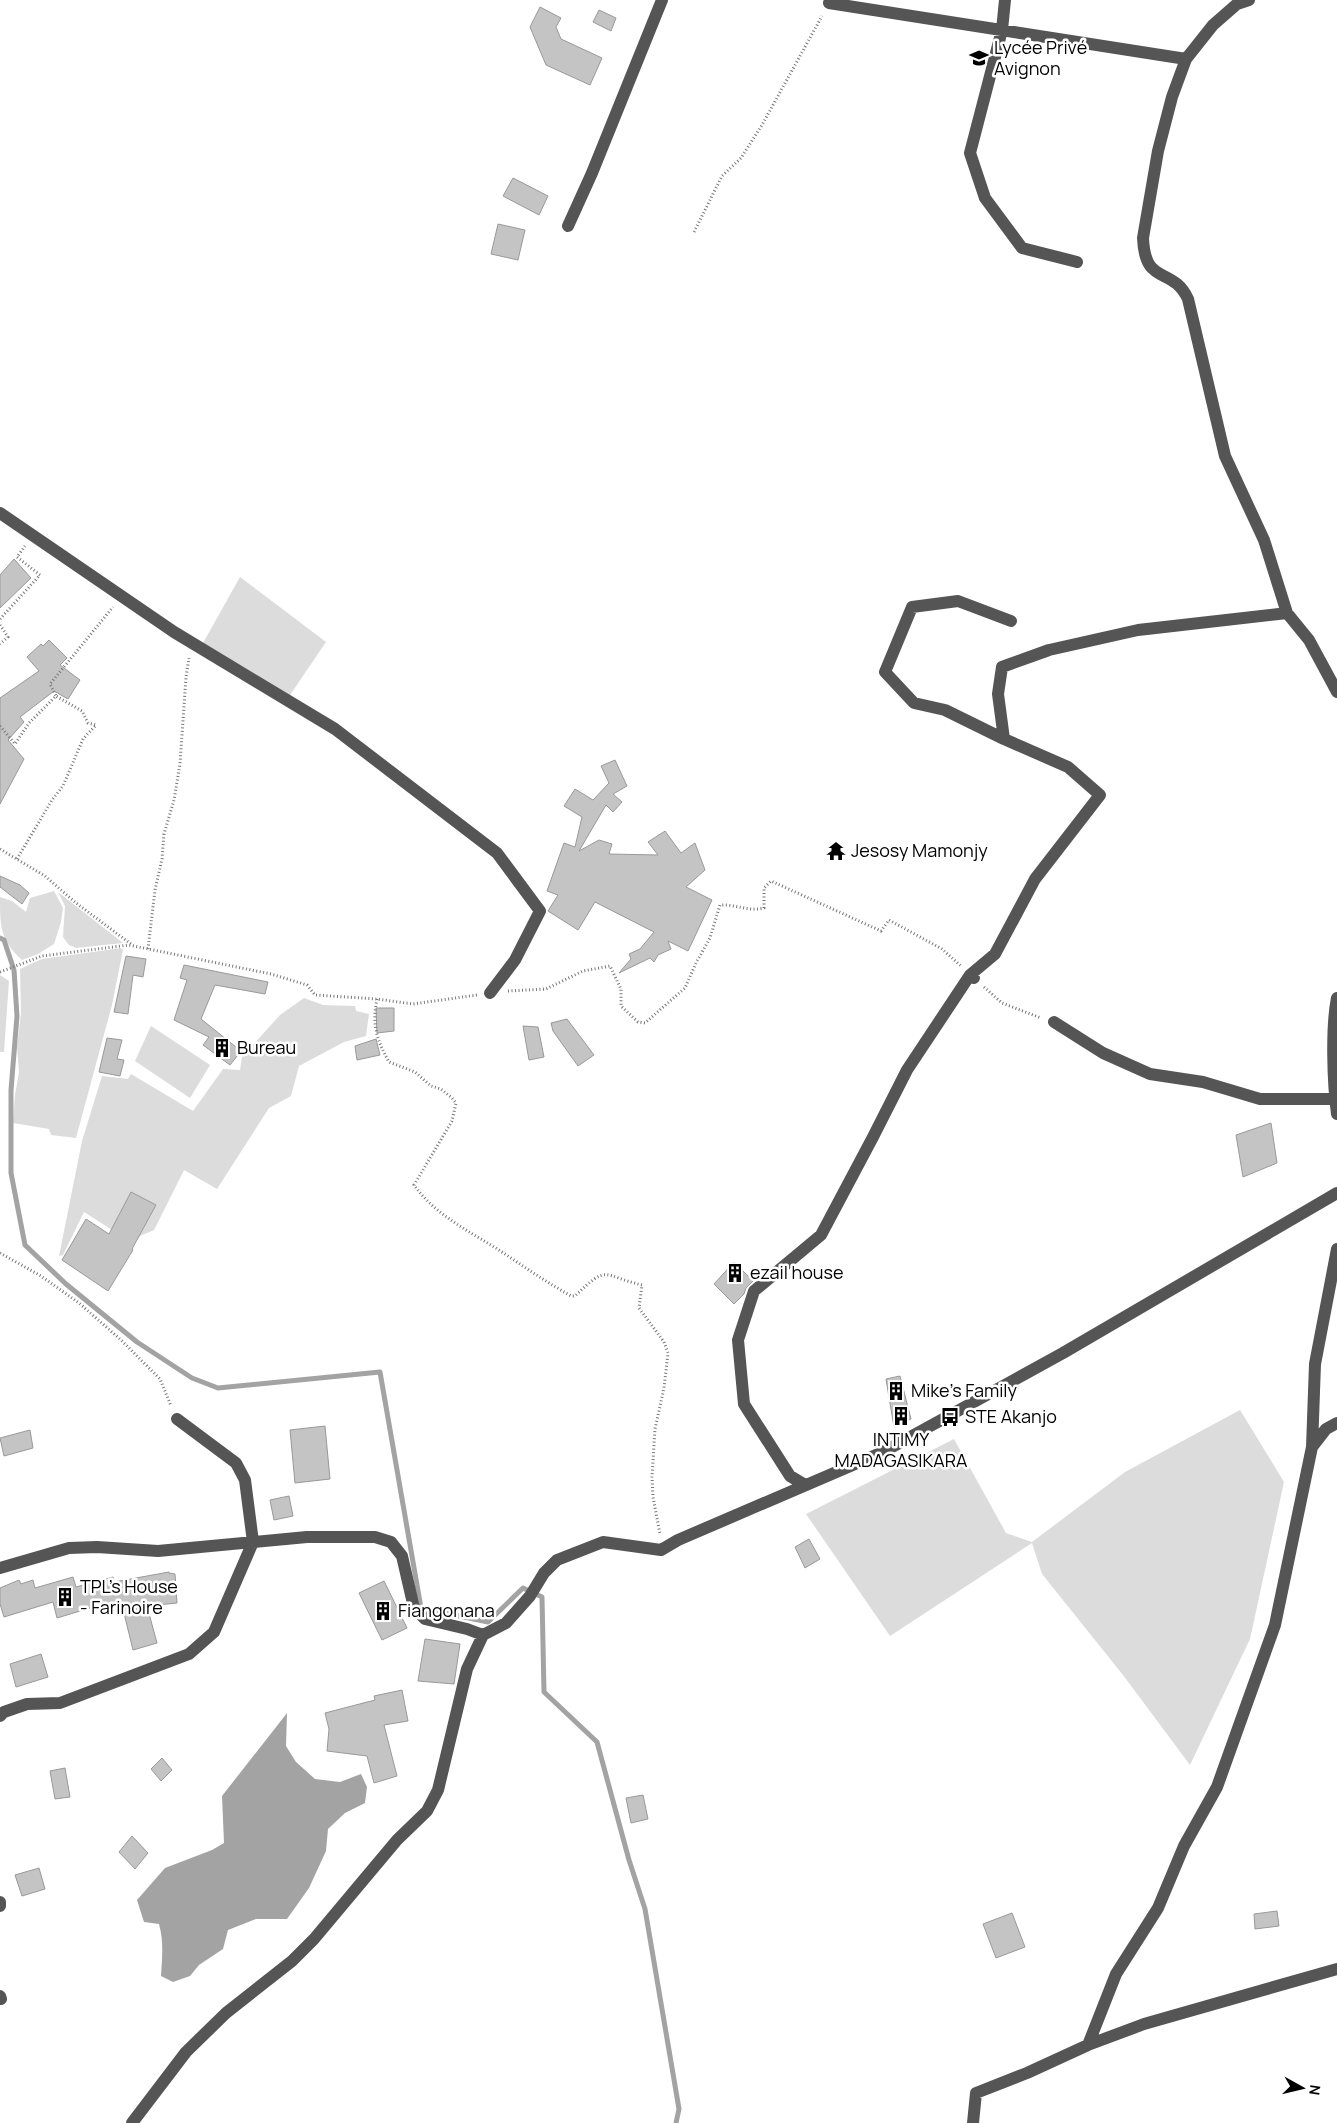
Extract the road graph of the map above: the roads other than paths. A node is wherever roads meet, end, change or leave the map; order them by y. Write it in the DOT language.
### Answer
graph roads {
  1 [pos="662,0"];
  2 [pos="1004,0"];
  3 [pos="1249,0"];
  4 [pos="830,3"];
  5 [pos="1002,30"];
  6 [pos="1186,59"];
  7 [pos="568,226"];
  8 [pos="1077,262"];
  9 [pos="0,513"];
  10 [pos="1287,613"];
  11 [pos="1011,621"];
  12 [pos="1337,692"];
  13 [pos="1004,739"];
  14 [pos="490,993"];
  15 [pos="1337,998"];
  16 [pos="1054,1022"];
  17 [pos="1335,1099"];
  18 [pos="1337,1114"];
  19 [pos="1337,1193"];
  20 [pos="1337,1249"];
  21 [pos="177,1419"];
  22 [pos="1334,1429"];
  23 [pos="1312,1447"];
  24 [pos="805,1485"];
  25 [pos="253,1542"];
  26 [pos="0,1568"];
  27 [pos="483,1635"];
  28 [pos="0,1716"];
  29 [pos="0,1902"];
  30 [pos="0,1906"];
  31 [pos="1337,1969"];
  32 [pos="1088,2045"];
  33 [pos="132,2123"];
  34 [pos="974,2123"];
  1 -- 7 [label="street"];
  2 -- 5 [label="street"];
  3 -- 6 [label="street"];
  4 -- 5 [label="street"];
  5 -- 6 [label="street"];
  5 -- 8 [label="street"];
  6 -- 10 [label="street"];
  9 -- 14 [label="street"];
  10 -- 12 [label="street"];
  10 -- 13 [label="street"];
  11 -- 13 [label="street"];
  13 -- 24 [label="street"];
  15 -- 17 [label="street"];
  16 -- 17 [label="street"];
  17 -- 18 [label="street"];
  19 -- 24 [label="street"];
  20 -- 23 [label="street"];
  21 -- 25 [label="street"];
  22 -- 23 [label="street"];
  23 -- 32 [label="street"];
  24 -- 27 [label="street"];
  25 -- 26 [label="street"];
  25 -- 27 [label="street"];
  25 -- 28 [label="street"];
  27 -- 33 [label="street"];
  29 -- 30 [label="street"];
  31 -- 32 [label="street"];
  32 -- 34 [label="street"];
}
